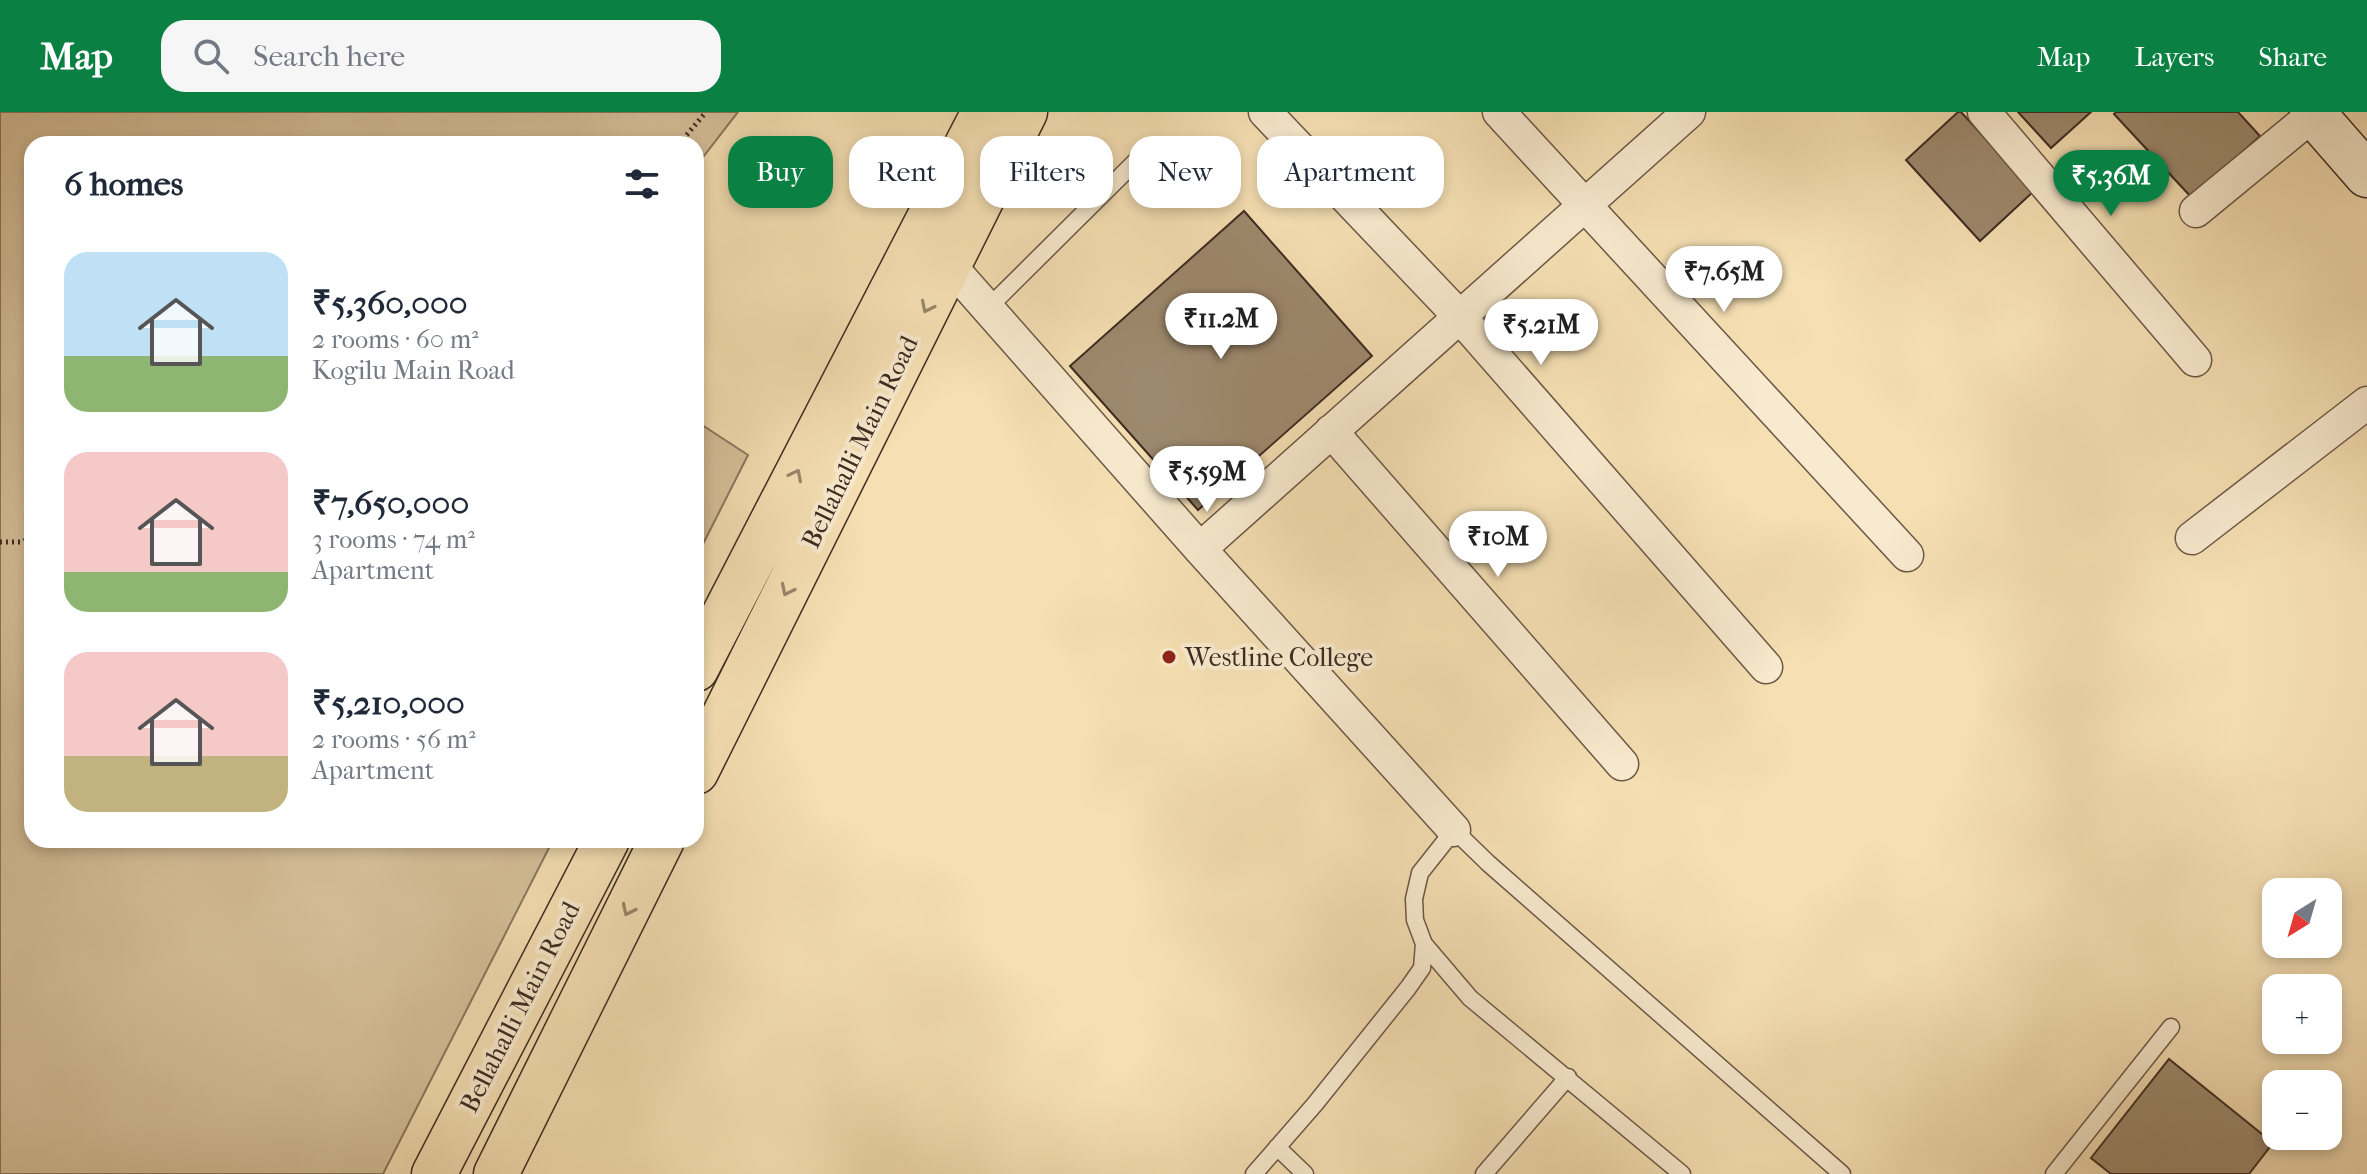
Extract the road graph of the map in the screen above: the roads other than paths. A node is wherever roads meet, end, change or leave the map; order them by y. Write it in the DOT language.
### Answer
graph roads {
  1 [pos="984,112"];
  2 [pos="1025,112"];
  3 [pos="1265,112"];
  4 [pos="1499,112"];
  5 [pos="1689,112"];
  6 [pos="1984,112"];
  7 [pos="2313,113"];
  8 [pos="1129,168"];
  9 [pos="2367,175"];
  10 [pos="1585,204"];
  11 [pos="2196,211"];
  12 [pos="935,249"];
  13 [pos="988,308"];
  14 [pos="1460,317"];
  15 [pos="2195,360"];
  16 [pos="2367,403"];
  17 [pos="1331,431"];
  18 [pos="2192,538"];
  19 [pos="1200,549"];
  20 [pos="1907,555"];
  21 [pos="704,655"];
  22 [pos="1766,667"];
  23 [pos="704,754"];
  24 [pos="1622,764"];
  25 [pos="1454,830"];
  26 [pos="603,848"];
  27 [pos="658,848"];
  28 [pos="1424,944"];
  29 [pos="2171,1027"];
  30 [pos="1568,1077"];
  31 [pos="1277,1147"];
  32 [pos="434,1174"];
  33 [pos="496,1174"];
  34 [pos="1254,1174"];
  35 [pos="1305,1174"];
  36 [pos="1484,1174"];
  37 [pos="1682,1174"];
  38 [pos="1842,1174"];
  39 [pos="2054,1174"];
  1 -- 12 [label="main road, Bellahalli Main Road"];
  2 -- 12 [label="main road, Bellahalli Main Road"];
  3 -- 14 [label="street"];
  4 -- 10 [label="street"];
  5 -- 10 [label="street"];
  6 -- 15 [label="street"];
  7 -- 9 [label="main road"];
  7 -- 11 [label="street"];
  8 -- 13 [label="lane"];
  10 -- 14 [label="street"];
  10 -- 20 [label="street"];
  12 -- 13 [label="street"];
  21 -- 12 [label="main road, Bellahalli Main Road, one-way"];
  12 -- 23 [label="main road, Bellahalli Main Road, one-way"];
  13 -- 19 [label="street"];
  14 -- 17 [label="street"];
  14 -- 22 [label="street"];
  16 -- 18 [label="street"];
  17 -- 19 [label="street"];
  17 -- 24 [label="street"];
  19 -- 25 [label="street"];
  25 -- 28 [label="lane"];
  25 -- 38 [label="lane"];
  26 -- 32 [label="main road, Bellahalli Main Road"];
  27 -- 33 [label="main road, Bellahalli Main Road, one-way"];
  28 -- 30 [label="lane"];
  28 -- 31 [label="lane"];
  29 -- 39 [label="lane"];
  30 -- 36 [label="lane"];
  30 -- 37 [label="lane"];
  31 -- 34 [label="lane"];
  31 -- 35 [label="lane"];
}
